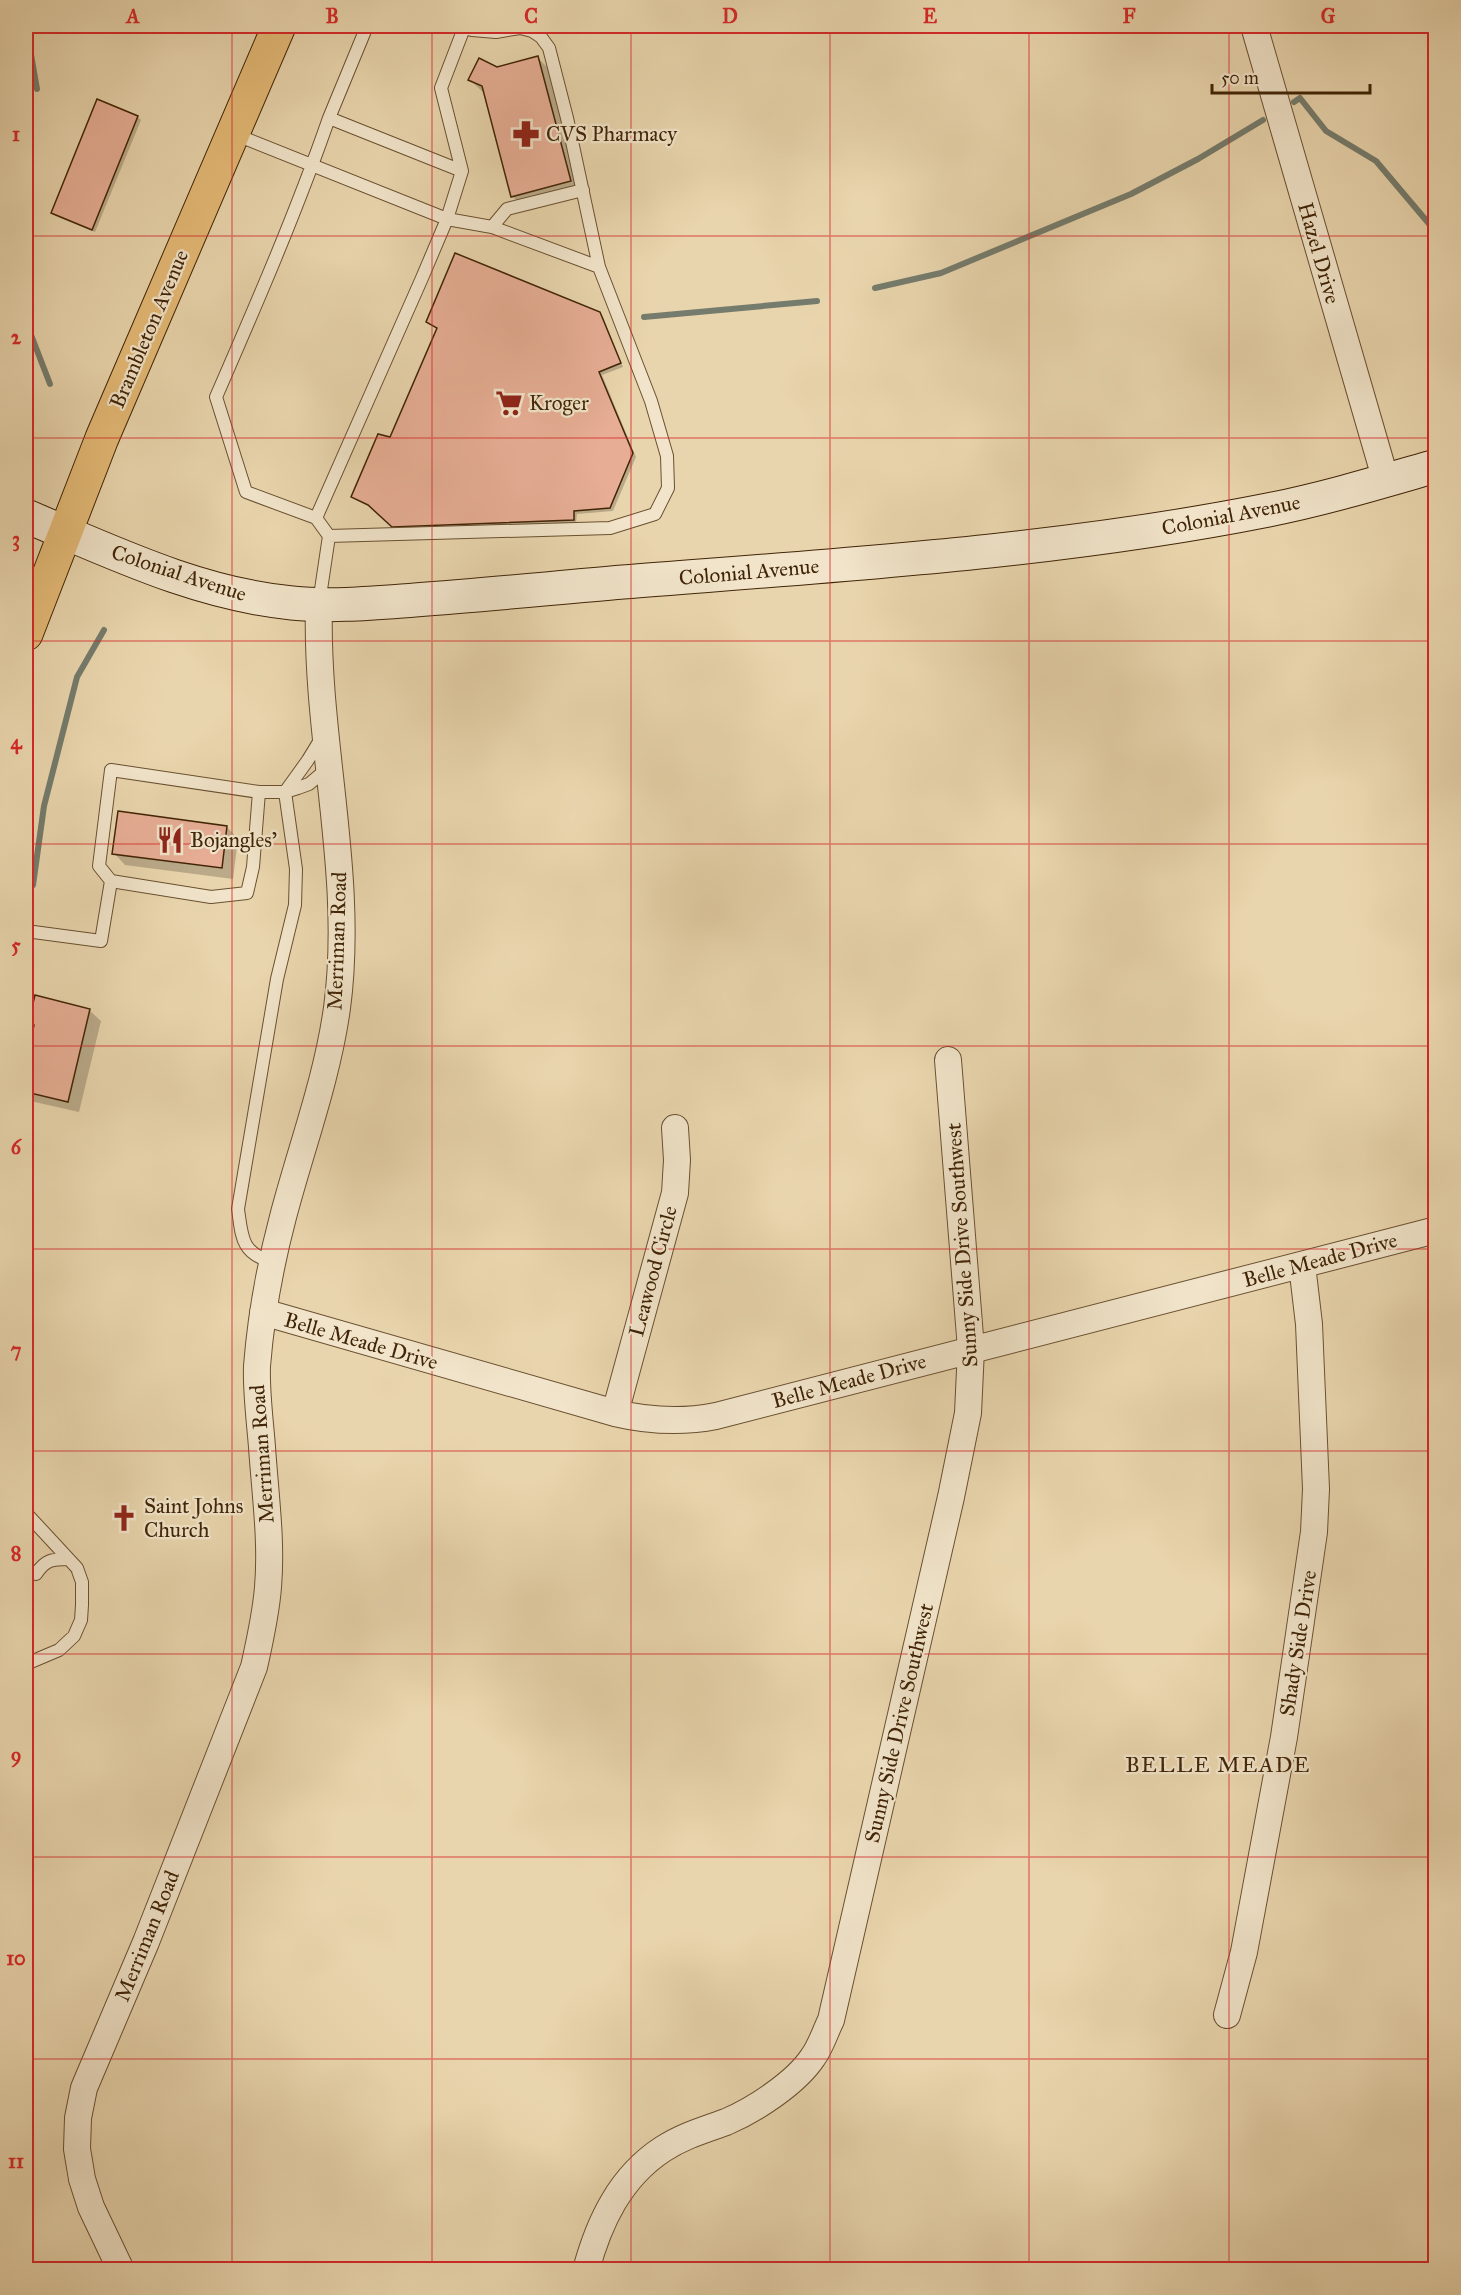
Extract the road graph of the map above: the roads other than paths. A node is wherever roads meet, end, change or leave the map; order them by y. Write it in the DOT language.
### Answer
graph roads {
  1 [pos="279,26"];
  2 [pos="367,26"];
  3 [pos="1254,26"];
  4 [pos="461,27"];
  5 [pos="329,118"];
  6 [pos="233,133"];
  7 [pos="312,166"];
  8 [pos="462,171"];
  9 [pos="583,190"];
  10 [pos="447,219"];
  11 [pos="492,227"];
  12 [pos="599,267"];
  13 [pos="1436,466"];
  14 [pos="1386,481"];
  15 [pos="26,516"];
  16 [pos="316,518"];
  17 [pos="65,533"];
  18 [pos="328,536"];
  19 [pos="319,604"];
  20 [pos="26,634"];
  21 [pos="324,731"];
  22 [pos="328,767"];
  23 [pos="259,792"];
  24 [pos="285,792"];
  25 [pos="111,881"];
  26 [pos="26,931"];
  27 [pos="948,1060"];
  28 [pos="675,1128"];
  29 [pos="1436,1230"];
  30 [pos="272,1262"];
  31 [pos="1302,1265"];
  32 [pos="263,1312"];
  33 [pos="971,1349"];
  34 [pos="615,1413"];
  35 [pos="26,1513"];
  36 [pos="68,1559"];
  37 [pos="36,1574"];
  38 [pos="26,1664"];
  39 [pos="1227,2015"];
  40 [pos="121,2270"];
  41 [pos="586,2270"];
  1 -- 6 [label="main road, Brambleton Avenue"];
  2 -- 5 [label="lane"];
  3 -- 14 [label="street, Hazel Drive"];
  4 -- 8 [label="lane"];
  4 -- 9 [label="lane"];
  5 -- 7 [label="lane"];
  5 -- 8 [label="lane"];
  6 -- 7 [label="lane"];
  6 -- 17 [label="main road, Brambleton Avenue"];
  7 -- 10 [label="lane"];
  7 -- 16 [label="lane"];
  8 -- 10 [label="lane"];
  9 -- 11 [label="lane"];
  9 -- 12 [label="lane"];
  10 -- 11 [label="lane"];
  10 -- 16 [label="lane"];
  11 -- 12 [label="lane"];
  12 -- 18 [label="lane"];
  13 -- 14 [label="main road, Colonial Avenue"];
  14 -- 19 [label="main road, Colonial Avenue"];
  15 -- 17 [label="main road, Colonial Avenue"];
  16 -- 18 [label="lane"];
  17 -- 19 [label="main road, Colonial Avenue"];
  17 -- 20 [label="main road, Brambleton Avenue"];
  18 -- 19 [label="lane"];
  19 -- 21 [label="street, Merriman Road"];
  21 -- 22 [label="street, Merriman Road"];
  21 -- 24 [label="lane"];
  22 -- 24 [label="lane"];
  22 -- 30 [label="street, Merriman Road"];
  23 -- 24 [label="lane"];
  23 -- 25 [label="lane"];
  23 -- 25 [label="lane"];
  24 -- 30 [label="lane"];
  25 -- 26 [label="lane"];
  27 -- 33 [label="street, Sunny Side Drive Southwest"];
  28 -- 34 [label="street, Leawood Circle"];
  29 -- 31 [label="street, Belle Meade Drive"];
  30 -- 32 [label="street, Merriman Road"];
  31 -- 33 [label="street, Belle Meade Drive"];
  31 -- 39 [label="street, Shady Side Drive"];
  32 -- 34 [label="street, Belle Meade Drive"];
  32 -- 40 [label="street, Merriman Road"];
  33 -- 34 [label="street, Belle Meade Drive"];
  33 -- 41 [label="street, Sunny Side Drive Southwest"];
  35 -- 36 [label="lane"];
  36 -- 37 [label="lane"];
  36 -- 38 [label="lane"];
}
